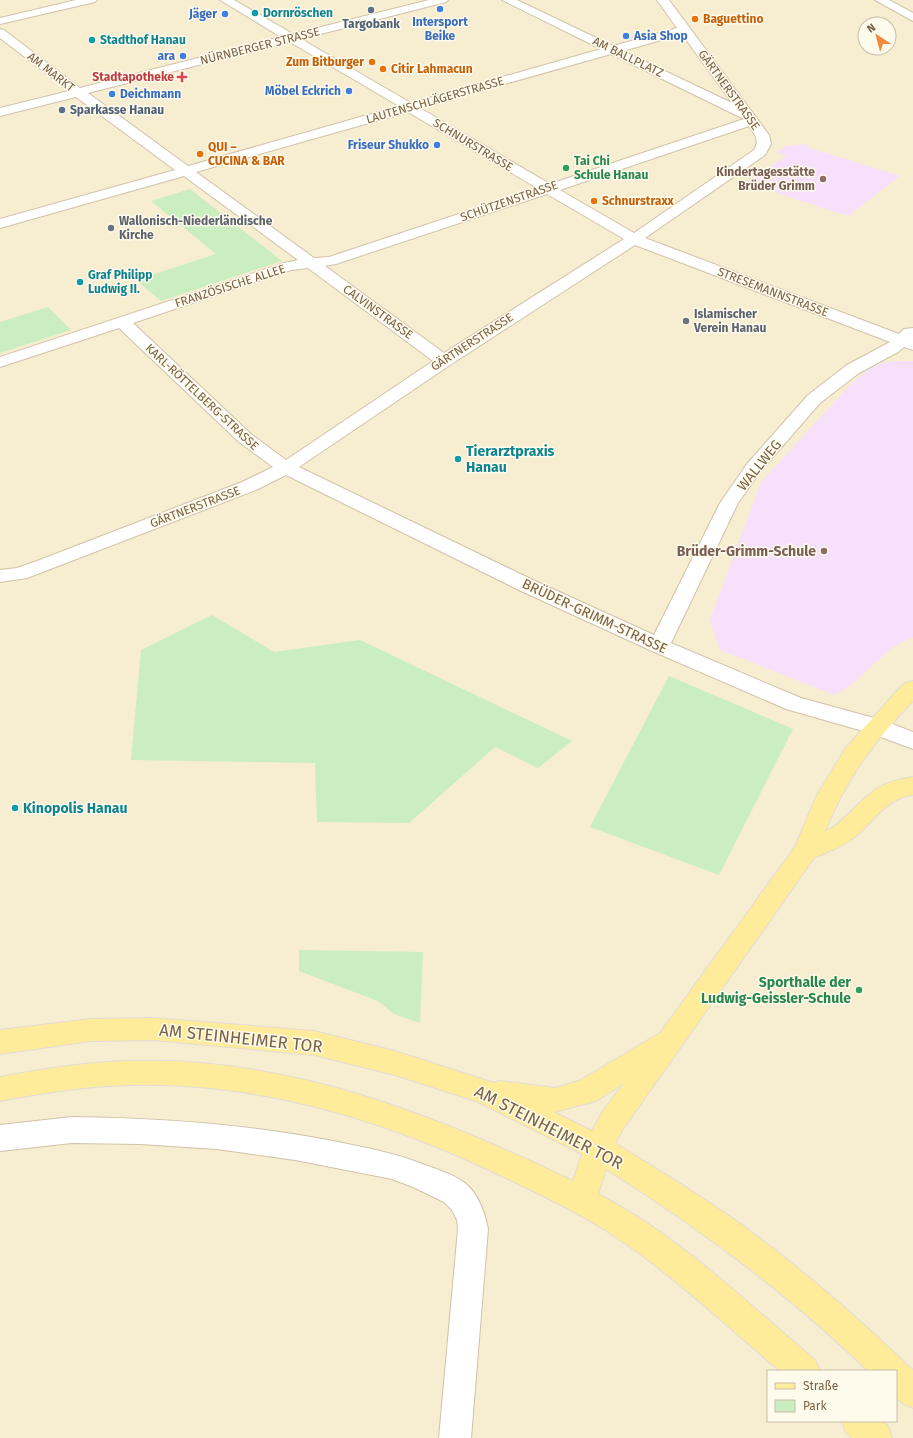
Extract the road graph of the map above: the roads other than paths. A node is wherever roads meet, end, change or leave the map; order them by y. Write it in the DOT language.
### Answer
graph roads {
  1 [pos="91,0"];
  2 [pos="226,0"];
  3 [pos="442,0"];
  4 [pos="508,0"];
  5 [pos="663,0"];
  6 [pos="881,0"];
  7 [pos="913,18"];
  8 [pos="0,21"];
  9 [pos="685,29"];
  10 [pos="0,32"];
  11 [pos="291,38"];
  12 [pos="613,49"];
  13 [pos="78,92"];
  14 [pos="409,107"];
  15 [pos="0,112"];
  16 [pos="750,118"];
  17 [pos="186,170"];
  18 [pos="547,188"];
  19 [pos="6,218"];
  20 [pos="634,240"];
  21 [pos="312,264"];
  22 [pos="122,322"];
  23 [pos="909,338"];
  24 [pos="444,361"];
  25 [pos="0,362"];
  26 [pos="286,468"];
  27 [pos="0,576"];
  28 [pos="659,646"];
  29 [pos="913,688"];
  30 [pos="877,727"];
  31 [pos="913,741"];
  32 [pos="913,786"];
  33 [pos="806,850"];
  34 [pos="673,1037"];
  35 [pos="0,1042"];
  36 [pos="0,1089"];
  37 [pos="483,1091"];
  38 [pos="0,1138"];
  39 [pos="598,1148"];
  40 [pos="582,1200"];
  41 [pos="803,1370"];
  42 [pos="890,1370"];
  43 [pos="897,1377"];
  44 [pos="913,1392"];
  45 [pos="859,1422"];
  46 [pos="455,1438"];
  47 [pos="876,1438"];
  1 -- 8 [label="street"];
  2 -- 11 [label="street, SCHNURSTRASSE"];
  3 -- 11 [label="street, NÜRNBERGER STRASSE"];
  4 -- 12 [label="street, AM BALLPLATZ"];
  5 -- 9 [label="street, GÄRTNERSTRASSE"];
  6 -- 7 [label="street"];
  9 -- 12 [label="street, LAUTENSCHLÄGERSTRASSE"];
  9 -- 16 [label="street, GÄRTNERSTRASSE"];
  10 -- 13 [label="street, AM MARKT"];
  11 -- 13 [label="street, NÜRNBERGER STRASSE"];
  11 -- 14 [label="street, SCHNURSTRASSE"];
  12 -- 14 [label="street, LAUTENSCHLÄGERSTRASSE"];
  12 -- 16 [label="street, AM BALLPLATZ"];
  13 -- 15 [label="street, AM MARKT"];
  13 -- 17 [label="street, FRANZÖSISCHE ALLEE"];
  14 -- 17 [label="street, LAUTENSCHLÄGERSTRASSE"];
  14 -- 18 [label="street, SCHNURSTRASSE"];
  16 -- 18 [label="street, SCHÜTZENSTRASSE"];
  16 -- 20 [label="street, GÄRTNERSTRASSE"];
  17 -- 19 [label="street"];
  17 -- 21 [label="street, FRANZÖSISCHE ALLEE"];
  18 -- 20 [label="street, SCHNURSTRASSE"];
  18 -- 21 [label="street, SCHÜTZENSTRASSE"];
  20 -- 23 [label="street, STRESEMANNSTRASSE"];
  20 -- 24 [label="street, GÄRTNERSTRASSE"];
  21 -- 22 [label="street, FRANZÖSISCHE ALLEE"];
  21 -- 24 [label="street, CALVINSTRASSE"];
  22 -- 25 [label="street, FRANZÖSISCHE ALLEE"];
  22 -- 26 [label="street, KARL-RÖTTELBERG-STRASSE"];
  23 -- 28 [label="street, WALLWEG"];
  24 -- 26 [label="street, GÄRTNERSTRASSE"];
  26 -- 27 [label="street, GÄRTNERSTRASSE"];
  26 -- 28 [label="street, BRÜDER-GRIMM-STRASSE"];
  28 -- 30 [label="street, BRÜDER-GRIMM-STRASSE"];
  29 -- 30 [label="main road"];
  30 -- 31 [label="street, BRÜDER-GRIMM-STRASSE"];
  30 -- 33 [label="main road"];
  32 -- 33 [label="main road"];
  33 -- 34 [label="main road"];
  34 -- 37 [label="main road"];
  34 -- 39 [label="main road"];
  35 -- 37 [label="main road, AM STEINHEIMER TOR"];
  36 -- 40 [label="main road"];
  37 -- 39 [label="main road, AM STEINHEIMER TOR"];
  38 -- 46 [label="street"];
  39 -- 40 [label="main road"];
  39 -- 42 [label="main road, AM STEINHEIMER TOR"];
  40 -- 41 [label="main road"];
  43 -- 44 [label="main road"];
  45 -- 47 [label="main road"];
}
